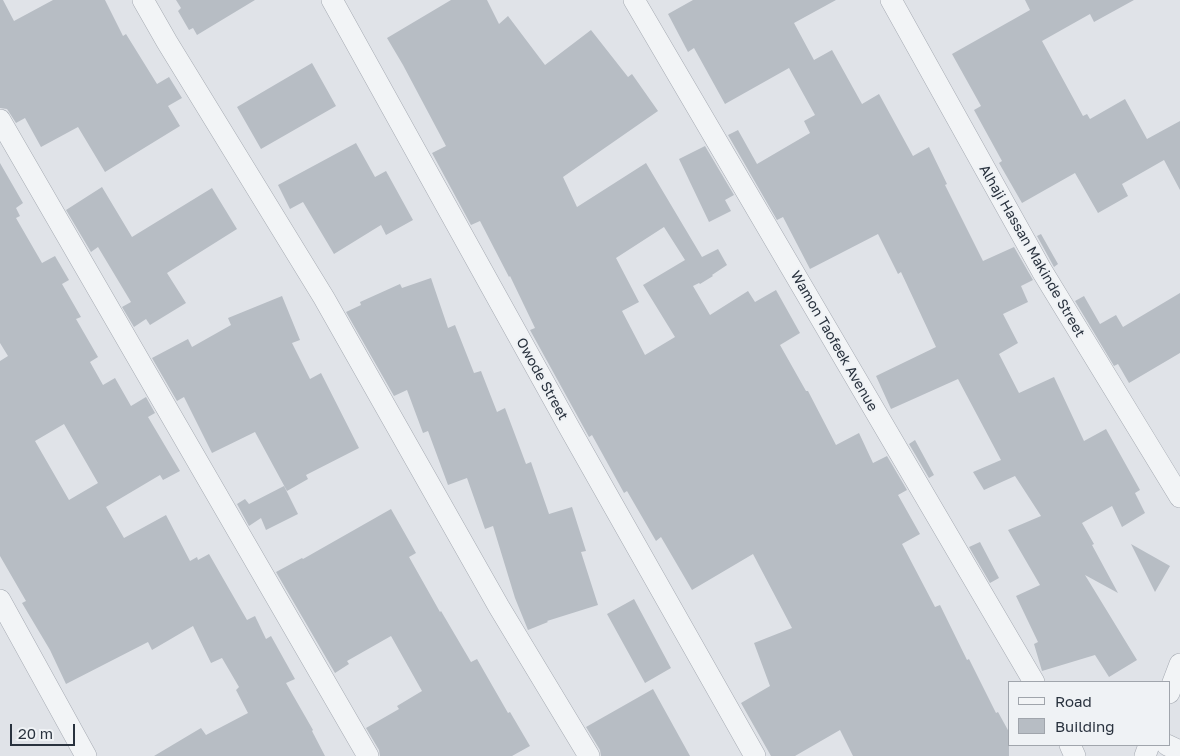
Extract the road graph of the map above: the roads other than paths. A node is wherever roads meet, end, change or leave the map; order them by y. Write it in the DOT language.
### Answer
graph roads {
  1 [pos="143,0"];
  2 [pos="332,0"];
  3 [pos="634,0"];
  4 [pos="891,0"];
  5 [pos="0,120"];
  6 [pos="1180,498"];
  7 [pos="0,600"];
  8 [pos="1180,664"];
  9 [pos="1033,681"];
  10 [pos="1170,690"];
  11 [pos="86,756"];
  12 [pos="368,756"];
  13 [pos="589,756"];
  14 [pos="755,756"];
  1 -- 13 [label="street"];
  2 -- 14 [label="street, Owode Street"];
  3 -- 9 [label="street, Wamon Taofeek Avenue"];
  4 -- 6 [label="street, Alhaji Hassan Makinde Street"];
  5 -- 12 [label="street"];
  7 -- 11 [label="street"];
  8 -- 10 [label="street"];
}
